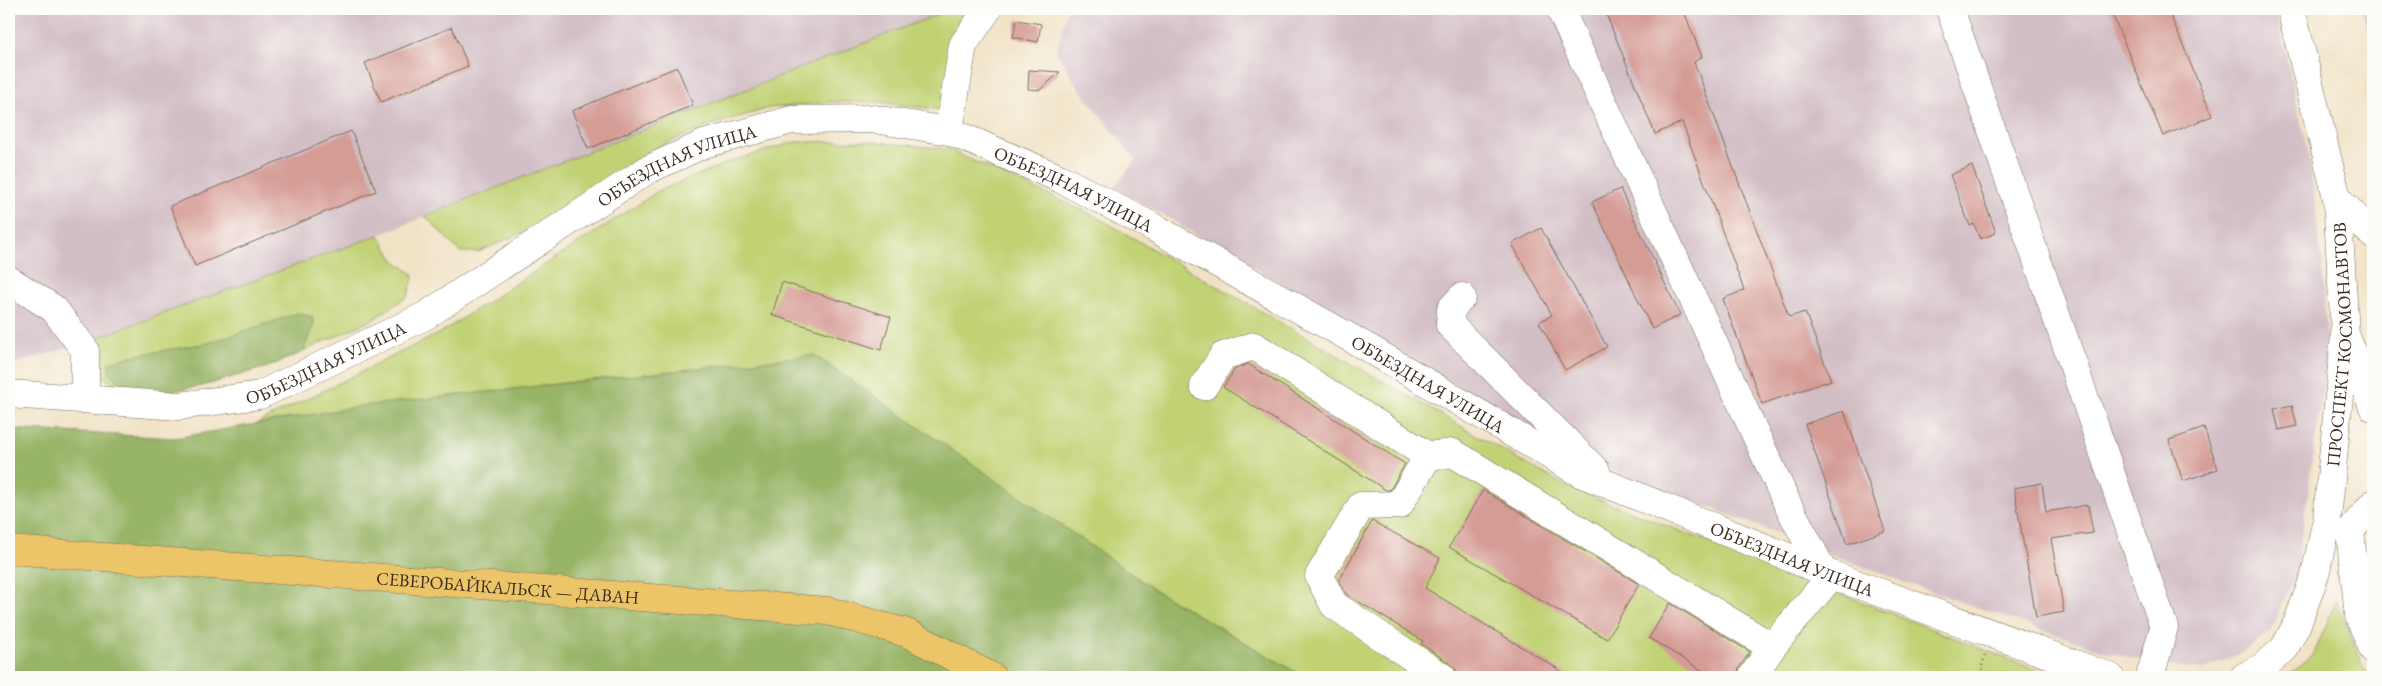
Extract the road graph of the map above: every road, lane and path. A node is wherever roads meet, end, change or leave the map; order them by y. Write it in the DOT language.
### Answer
graph roads {
  1 [pos="988,9"];
  2 [pos="1560,9"];
  3 [pos="1950,9"];
  4 [pos="2291,9"];
  5 [pos="949,131"];
  6 [pos="2337,198"];
  7 [pos="2373,235"];
  8 [pos="9,280"];
  9 [pos="1462,297"];
  10 [pos="2345,335"];
  11 [pos="1204,386"];
  12 [pos="9,394"];
  13 [pos="85,399"];
  14 [pos="2373,407"];
  15 [pos="1428,456"];
  16 [pos="1609,485"];
  17 [pos="2373,504"];
  18 [pos="9,550"];
  19 [pos="1827,573"];
  20 [pos="1772,647"];
  21 [pos="2373,649"];
  22 [pos="2253,672"];
  23 [pos="992,677"];
  24 [pos="1442,677"];
  25 [pos="1752,677"];
  26 [pos="2110,677"];
  27 [pos="2150,677"];
  1 -- 5 [label="street"];
  2 -- 19 [label="street"];
  3 -- 27 [label="street"];
  4 -- 6 [label="street, ПРОСПЕКТ КОСМОНАВТОВ"];
  5 -- 13 [label="street, ОБЪЕЗДНАЯ УЛИЦА"];
  5 -- 16 [label="street, ОБЪЕЗДНАЯ УЛИЦА"];
  6 -- 7 [label="street"];
  6 -- 10 [label="street, ПРОСПЕКТ КОСМОНАВТОВ"];
  8 -- 13 [label="street"];
  9 -- 16 [label="street"];
  10 -- 14 [label="street"];
  10 -- 22 [label="street, ПРОСПЕКТ КОСМОНАВТОВ"];
  11 -- 15 [label="street"];
  12 -- 13 [label="street, ОБЪЕЗДНАЯ УЛИЦА"];
  15 -- 20 [label="street"];
  15 -- 24 [label="street"];
  16 -- 19 [label="street, ОБЪЕЗДНАЯ УЛИЦА"];
  17 -- 21 [label="street"];
  18 -- 23 [label="main road, СЕВЕРОБАЙКАЛЬСК — ДАВАН"];
  19 -- 20 [label="street"];
  19 -- 26 [label="street, ОБЪЕЗДНАЯ УЛИЦА"];
  20 -- 25 [label="street"];
}
